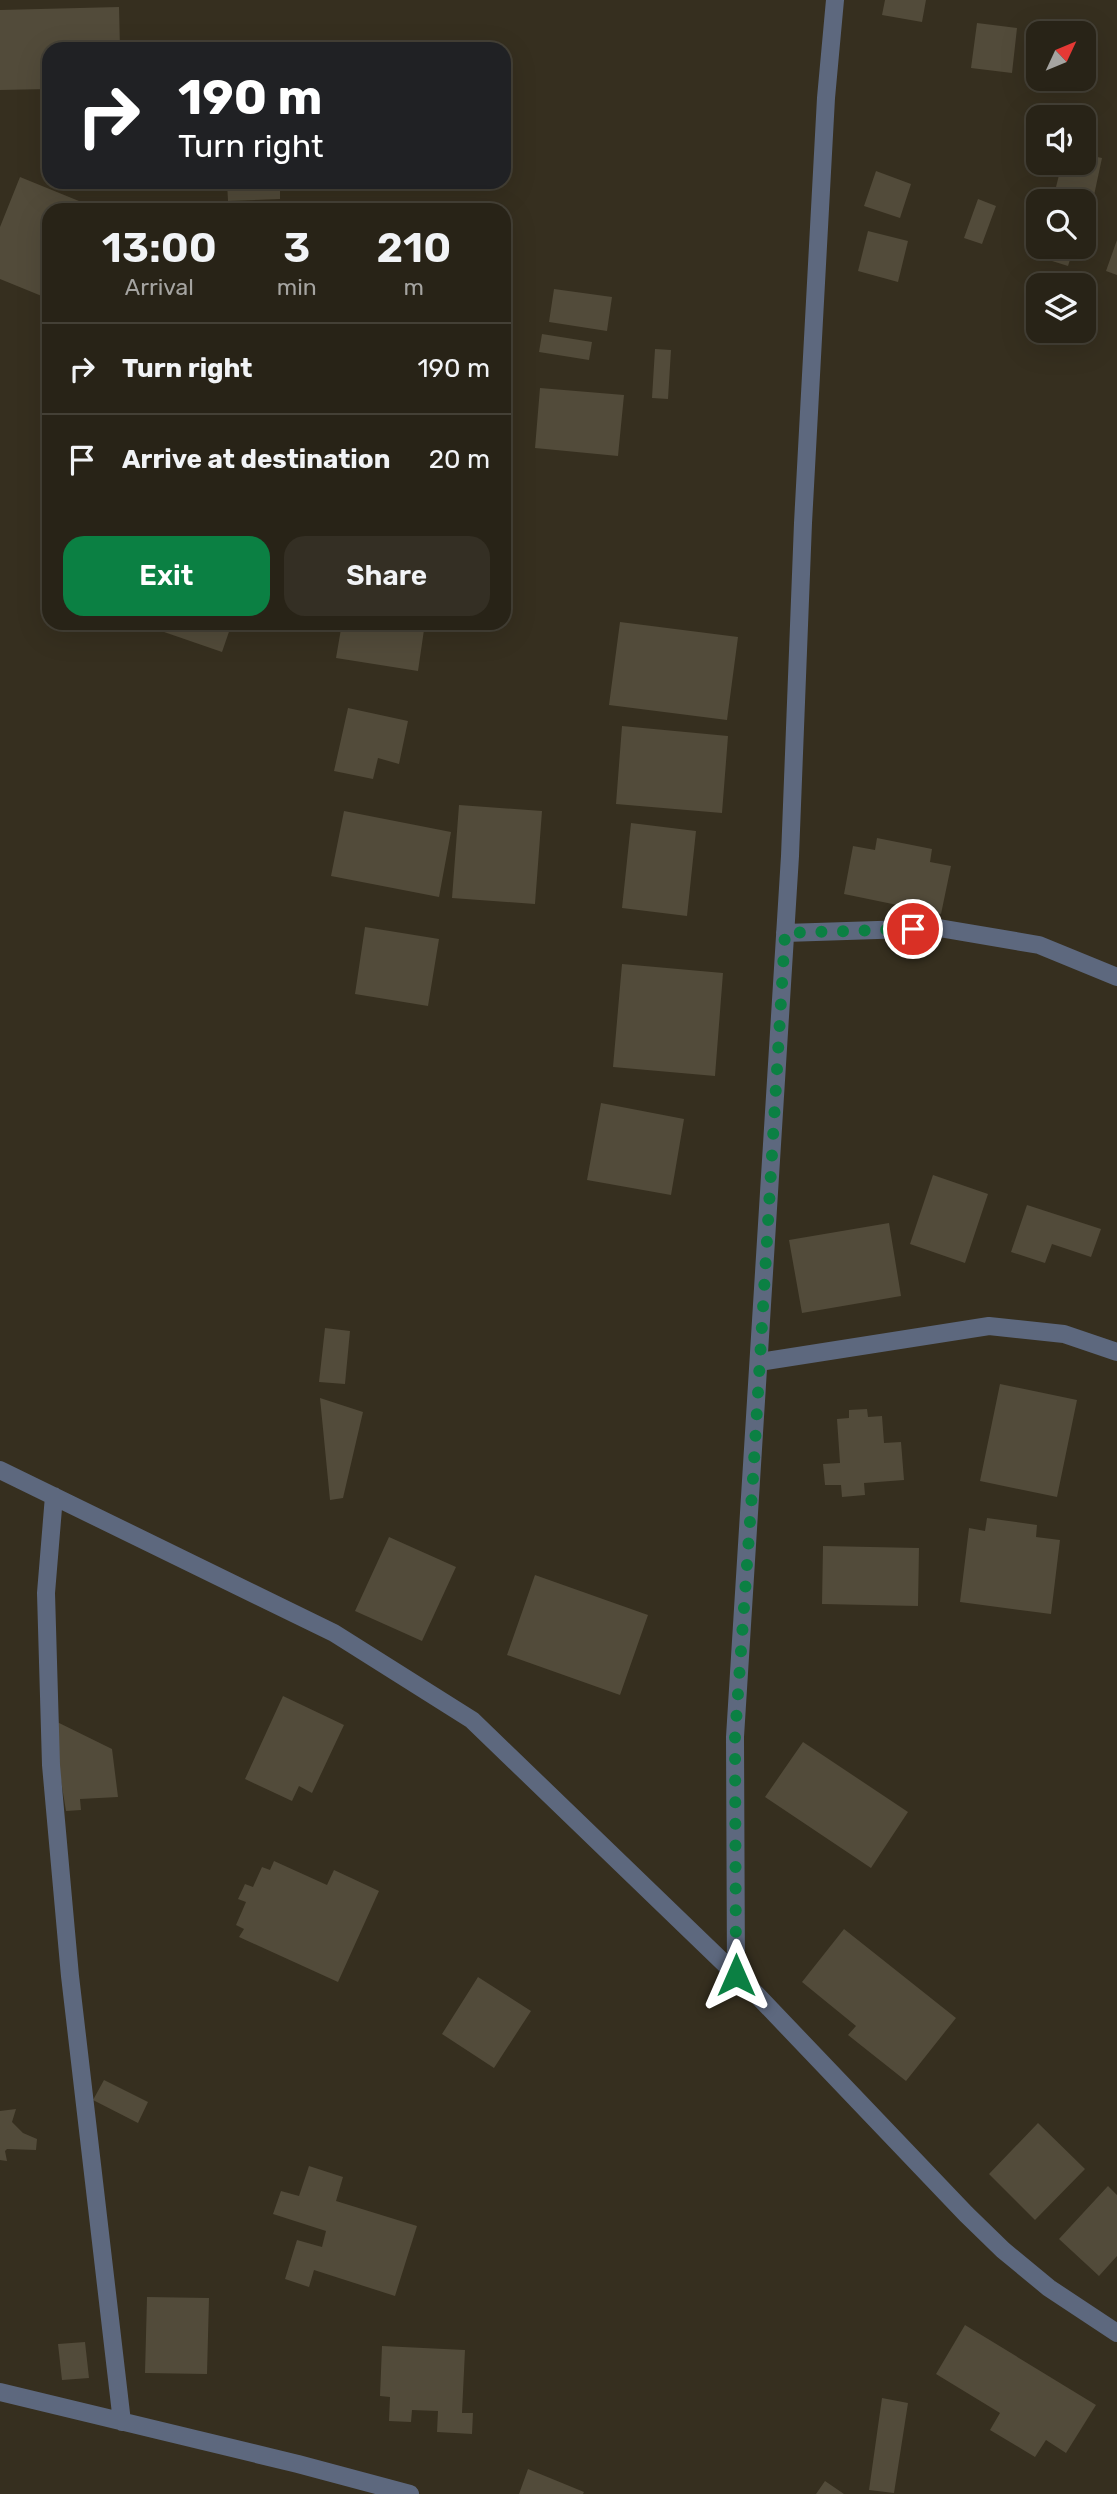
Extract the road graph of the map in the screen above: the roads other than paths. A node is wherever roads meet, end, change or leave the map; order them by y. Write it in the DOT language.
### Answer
graph roads {
  1 [pos="835,0"];
  2 [pos="785,933"];
  3 [pos="1117,977"];
  4 [pos="1117,1352"];
  5 [pos="759,1362"];
  6 [pos="0,1470"];
  7 [pos="54,1496"];
  8 [pos="736,1975"];
  9 [pos="1117,2333"];
  10 [pos="0,2392"];
  11 [pos="122,2421"];
  12 [pos="410,2494"];
  1 -- 2 [label="street"];
  2 -- 3 [label="street"];
  2 -- 5 [label="street"];
  4 -- 5 [label="street"];
  5 -- 8 [label="street"];
  6 -- 7 [label="street"];
  7 -- 8 [label="street"];
  7 -- 11 [label="street"];
  8 -- 9 [label="street"];
  10 -- 11 [label="street"];
  11 -- 12 [label="street"];
}
